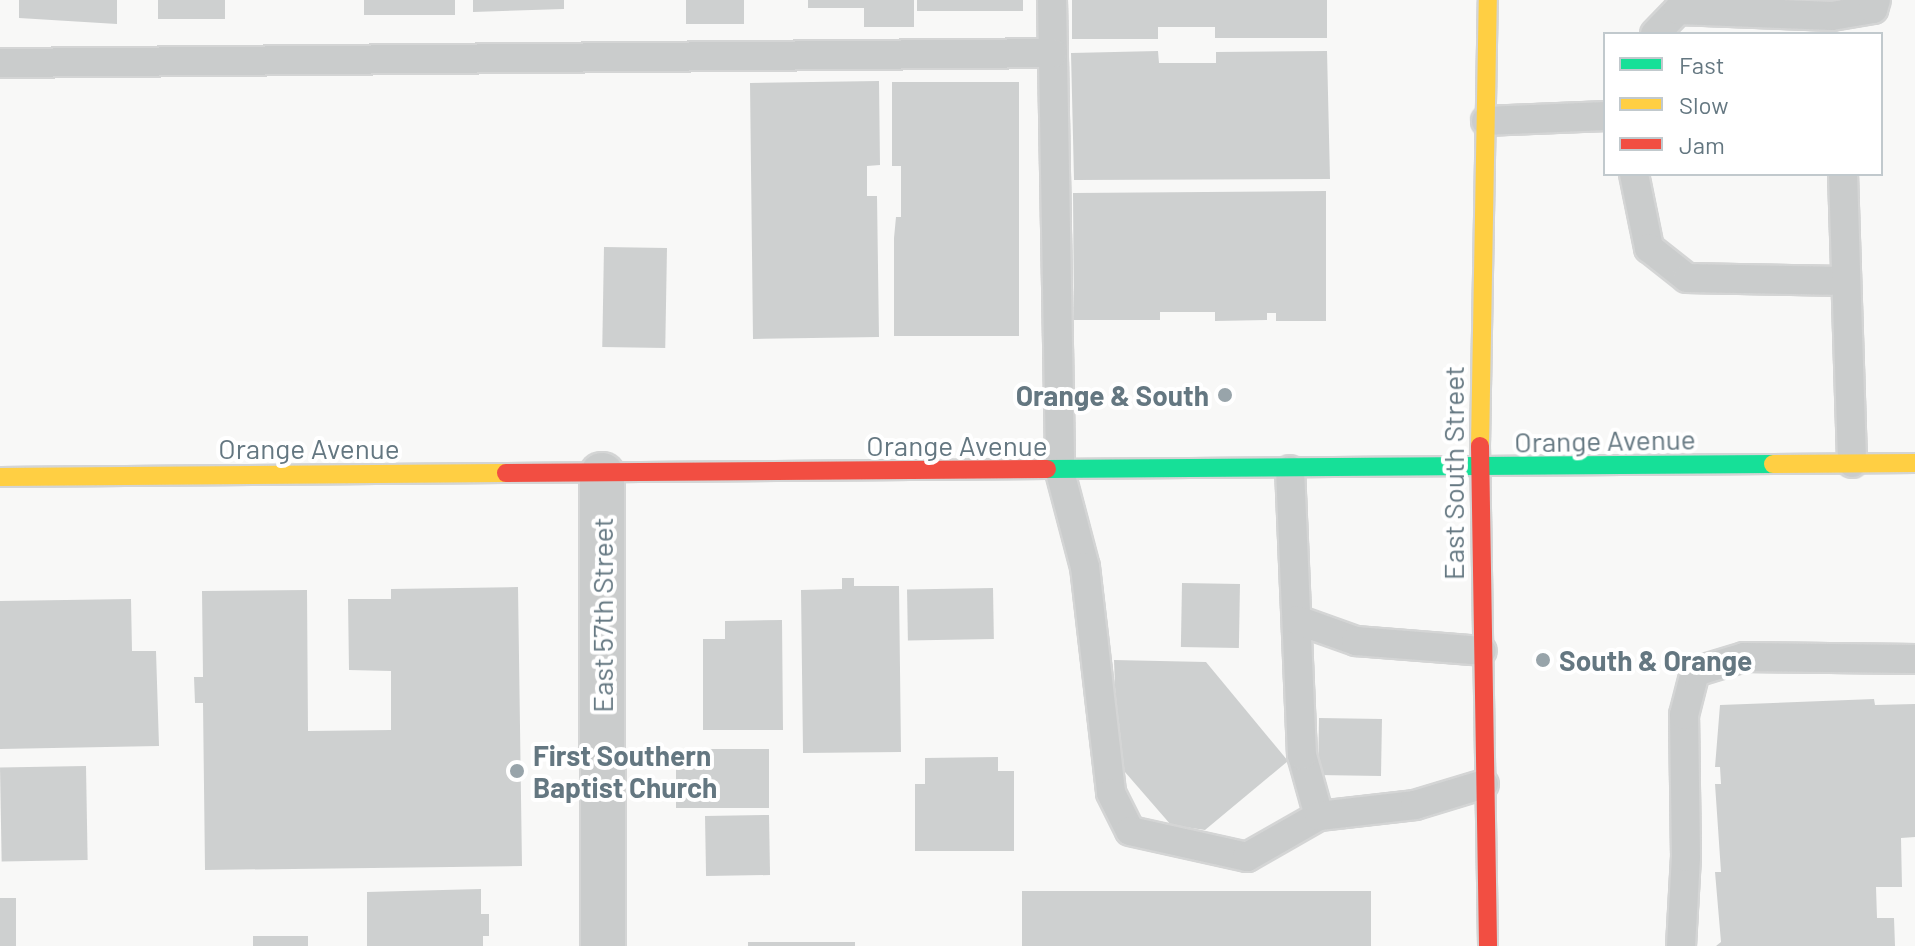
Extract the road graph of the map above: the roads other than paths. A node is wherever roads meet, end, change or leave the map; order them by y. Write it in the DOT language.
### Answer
graph roads {
  1 [pos="1052,0"];
  2 [pos="1488,0"];
  3 [pos="1876,0"];
  4 [pos="1834,25"];
  5 [pos="1657,32"];
  6 [pos="1053,53"];
  7 [pos="0,63"];
  8 [pos="1603,116"];
  9 [pos="1486,121"];
  10 [pos="1634,176"];
  11 [pos="1843,176"];
  12 [pos="1843,281"];
  13 [pos="1852,463"];
  14 [pos="1915,463"];
  15 [pos="1480,469"];
  16 [pos="1290,470"];
  17 [pos="1060,472"];
  18 [pos="602,475"];
  19 [pos="0,477"];
  20 [pos="1297,620"];
  21 [pos="1482,651"];
  22 [pos="1915,659"];
  23 [pos="1484,784"];
  24 [pos="1319,816"];
  25 [pos="603,946"];
  26 [pos="1488,946"];
  27 [pos="1681,946"];
  1 -- 6 [label="lane"];
  2 -- 9 [label="street, East South Street"];
  3 -- 4 [label="lane"];
  4 -- 5 [label="lane"];
  6 -- 7 [label="lane"];
  6 -- 17 [label="lane"];
  8 -- 9 [label="lane"];
  9 -- 15 [label="street, East South Street"];
  10 -- 12 [label="lane"];
  11 -- 12 [label="lane"];
  12 -- 13 [label="lane"];
  13 -- 14 [label="street, Orange Avenue"];
  13 -- 15 [label="street, Orange Avenue"];
  15 -- 16 [label="street, Orange Avenue"];
  15 -- 21 [label="street, East South Street"];
  16 -- 17 [label="street, Orange Avenue"];
  16 -- 20 [label="lane"];
  17 -- 18 [label="street, Orange Avenue"];
  17 -- 24 [label="lane"];
  18 -- 19 [label="street, Orange Avenue"];
  18 -- 25 [label="street, East 57th Street"];
  20 -- 21 [label="lane"];
  20 -- 24 [label="lane"];
  21 -- 23 [label="street, East South Street"];
  22 -- 27 [label="lane"];
  23 -- 24 [label="lane"];
  23 -- 26 [label="street, East South Street"];
}
